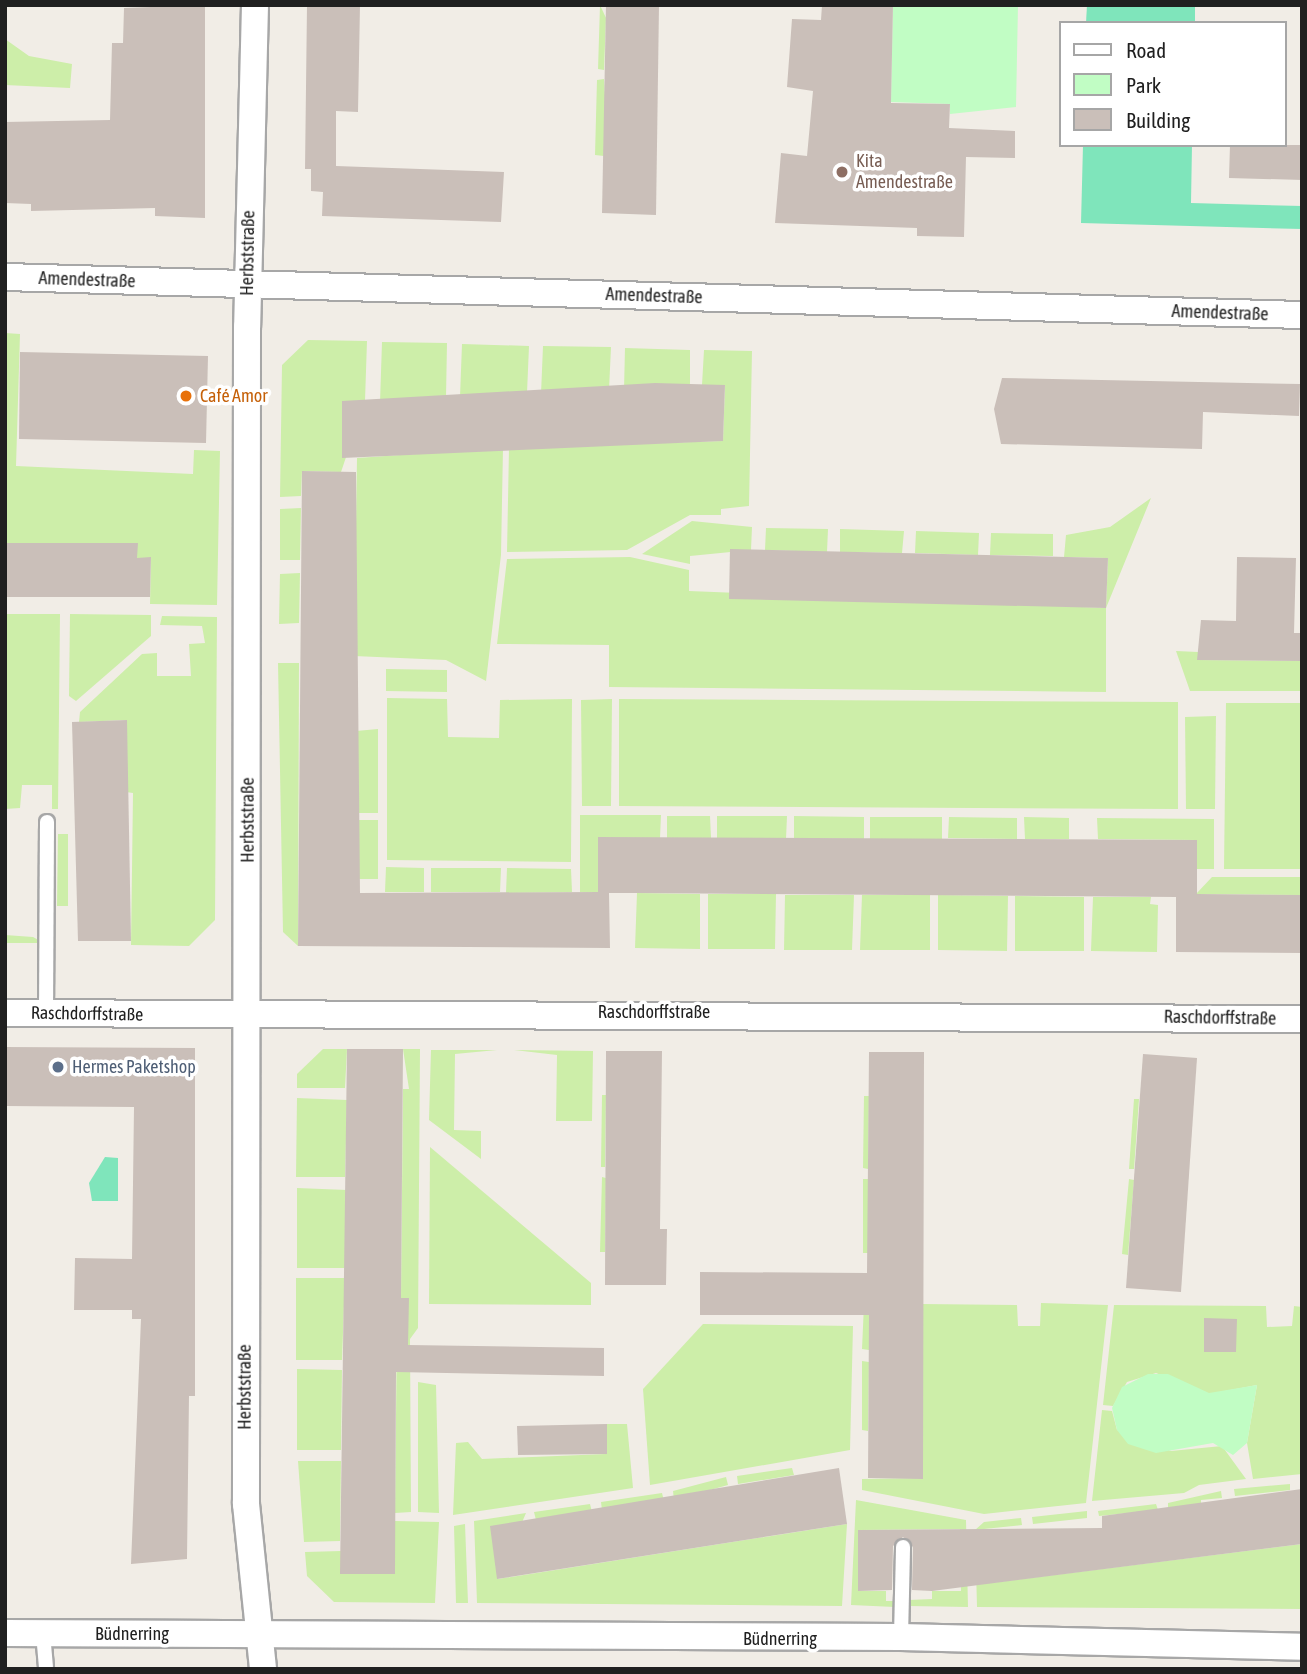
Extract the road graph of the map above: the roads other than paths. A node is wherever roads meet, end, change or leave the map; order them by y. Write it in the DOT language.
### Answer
graph roads {
  1 [pos="255,5"];
  2 [pos="5,277"];
  3 [pos="247,284"];
  4 [pos="1302,315"];
  5 [pos="47,822"];
  6 [pos="5,1013"];
  7 [pos="46,1014"];
  8 [pos="248,1016"];
  9 [pos="1302,1019"];
  10 [pos="903,1547"];
  11 [pos="5,1633"];
  12 [pos="43,1633"];
  13 [pos="258,1635"];
  14 [pos="901,1637"];
  15 [pos="1302,1647"];
  16 [pos="46,1667"];
  17 [pos="263,1669"];
  1 -- 3 [label="street, Herbststraße"];
  2 -- 3 [label="street, Amendestraße"];
  3 -- 4 [label="street, Amendestraße"];
  3 -- 8 [label="street, Herbststraße"];
  5 -- 7 [label="lane"];
  6 -- 7 [label="street, Raschdorffstraße"];
  7 -- 8 [label="street, Raschdorffstraße"];
  8 -- 9 [label="street, Raschdorffstraße"];
  8 -- 13 [label="street, Herbststraße"];
  10 -- 14 [label="lane"];
  11 -- 12 [label="street, Büdnerring"];
  12 -- 13 [label="street, Büdnerring"];
  12 -- 16 [label="lane"];
  13 -- 14 [label="street, Büdnerring"];
  13 -- 17 [label="street"];
  14 -- 15 [label="street, Büdnerring"];
}
